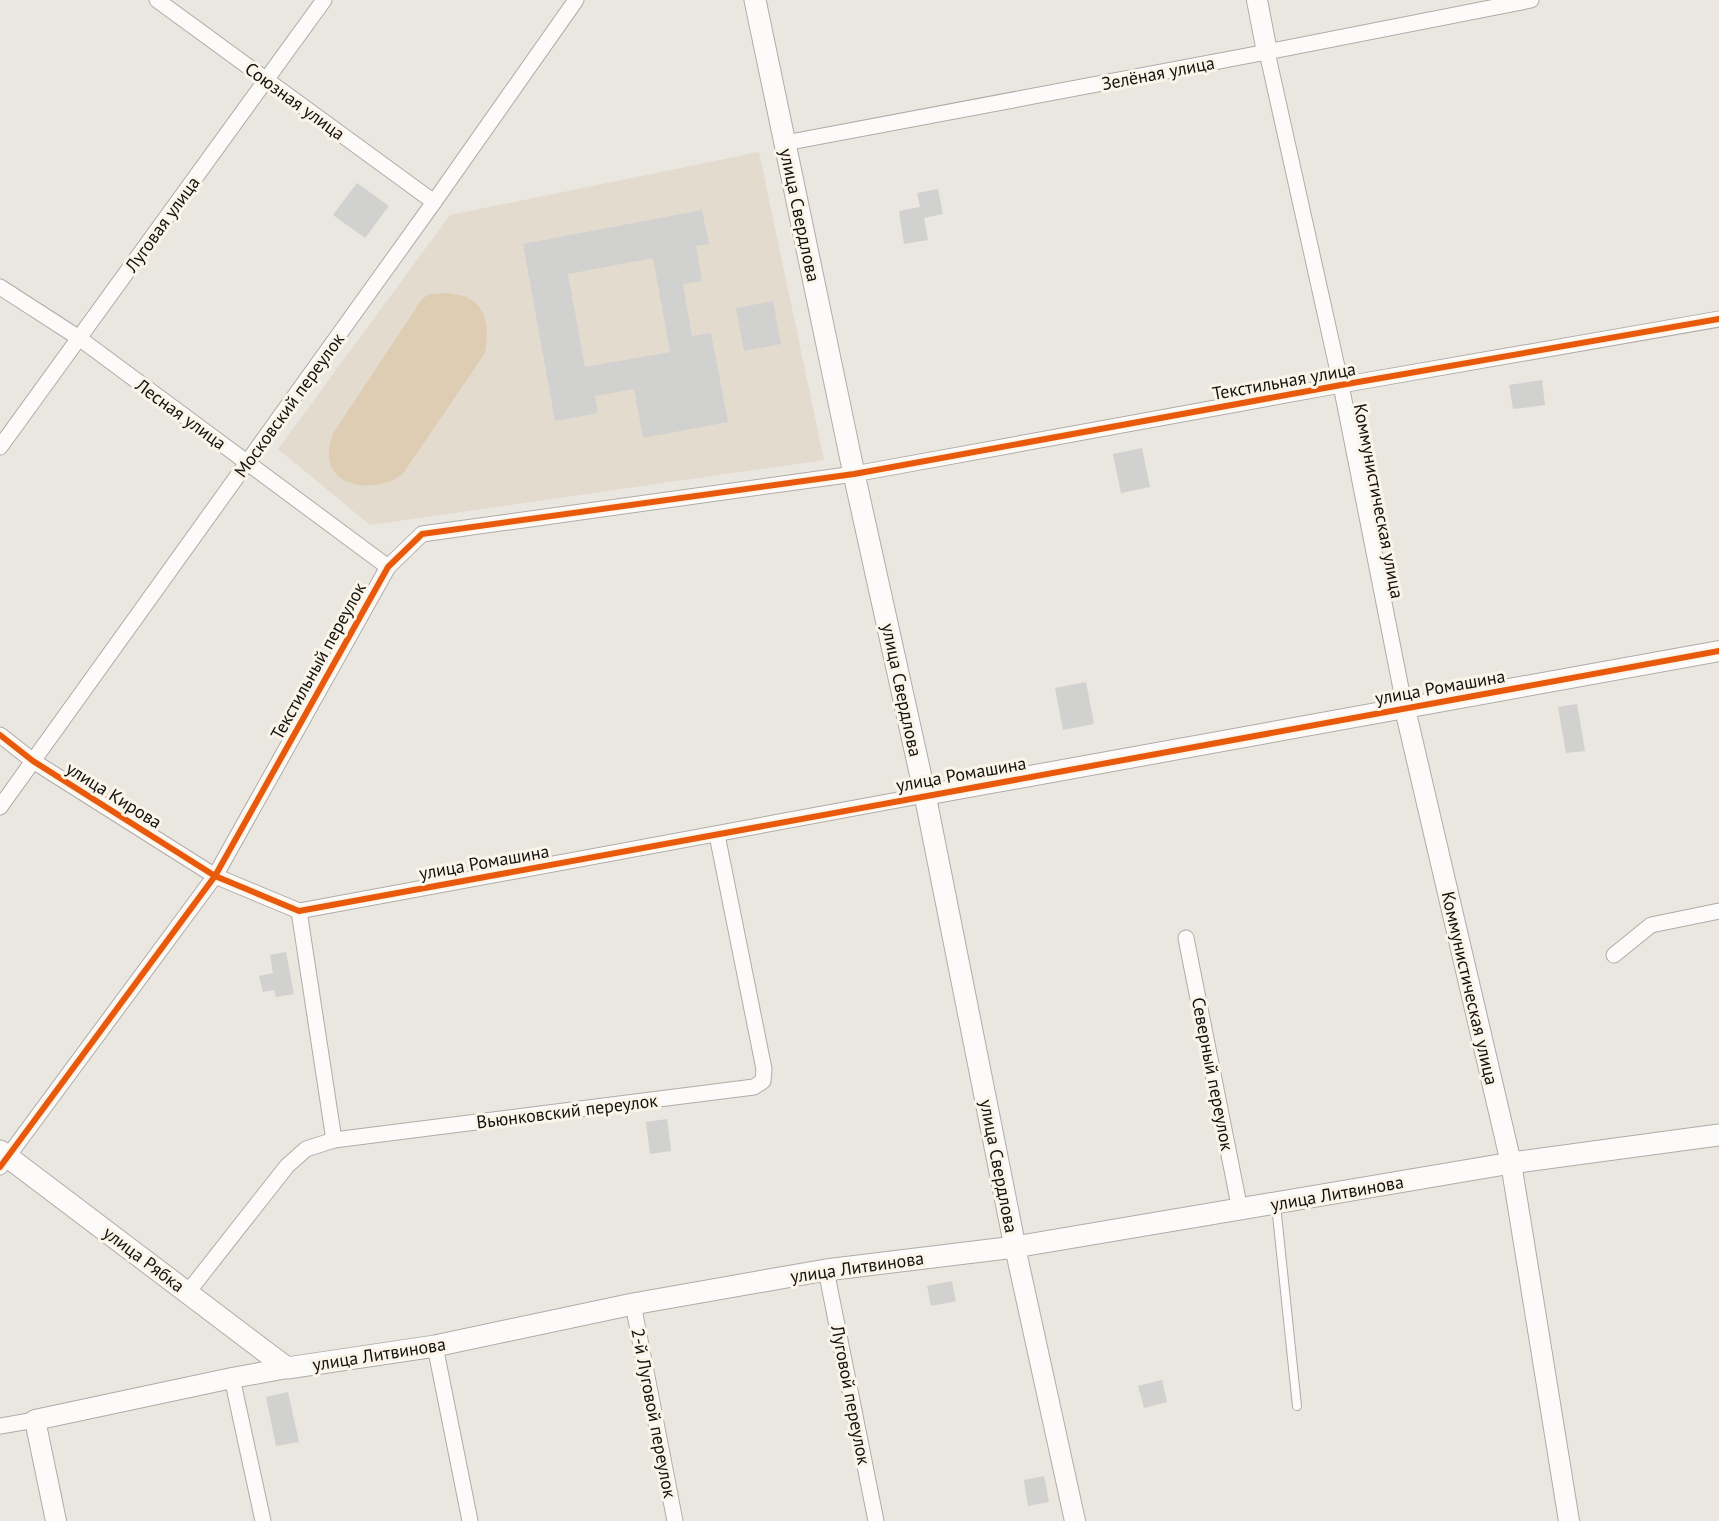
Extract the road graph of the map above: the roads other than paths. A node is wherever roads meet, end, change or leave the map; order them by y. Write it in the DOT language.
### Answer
graph roads {
  1 [pos="157,0"];
  2 [pos="324,0"];
  3 [pos="576,0"];
  4 [pos="755,0"];
  5 [pos="1257,0"];
  6 [pos="1531,0"];
  7 [pos="1267,52"];
  8 [pos="266,80"];
  9 [pos="785,143"];
  10 [pos="434,202"];
  11 [pos="0,287"];
  12 [pos="1719,319"];
  13 [pos="79,338"];
  14 [pos="1341,386"];
  15 [pos="0,447"];
  16 [pos="248,463"];
  17 [pos="855,474"];
  18 [pos="388,567"];
  19 [pos="1719,651"];
  20 [pos="1405,709"];
  21 [pos="0,735"];
  22 [pos="33,761"];
  23 [pos="925,795"];
  24 [pos="0,807"];
  25 [pos="717,834"];
  26 [pos="215,876"];
  27 [pos="299,911"];
  28 [pos="1719,911"];
  29 [pos="1186,938"];
  30 [pos="1614,956"];
  31 [pos="1719,1135"];
  32 [pos="334,1140"];
  33 [pos="3,1158"];
  34 [pos="1511,1163"];
  35 [pos="1276,1204"];
  36 [pos="1240,1210"];
  37 [pos="1015,1247"];
  38 [pos="826,1270"];
  39 [pos="188,1292"];
  40 [pos="633,1304"];
  41 [pos="435,1346"];
  42 [pos="287,1368"];
  43 [pos="232,1378"];
  44 [pos="1297,1406"];
  45 [pos="35,1420"];
  46 [pos="0,1426"];
  47 [pos="56,1521"];
  48 [pos="262,1521"];
  49 [pos="470,1521"];
  50 [pos="675,1521"];
  51 [pos="876,1521"];
  52 [pos="1075,1521"];
  53 [pos="1569,1521"];
  1 -- 8 [label="street, Союзная улица"];
  2 -- 8 [label="street, Луговая улица"];
  3 -- 10 [label="street, Московский переулок"];
  4 -- 9 [label="main road, улица Свердлова"];
  5 -- 7 [label="street, Коммунистическая улица"];
  6 -- 7 [label="street, Зелёная улица"];
  7 -- 9 [label="street, Зелёная улица"];
  7 -- 14 [label="street, Коммунистическая улица"];
  8 -- 10 [label="street, Союзная улица"];
  8 -- 13 [label="street, Луговая улица"];
  9 -- 17 [label="main road, улица Свердлова"];
  10 -- 16 [label="street, Московский переулок"];
  11 -- 13 [label="street, Лесная улица"];
  12 -- 14 [label="street, Текстильная улица"];
  13 -- 15 [label="street, Луговая улица"];
  13 -- 16 [label="street, Лесная улица"];
  14 -- 17 [label="street, Текстильная улица"];
  14 -- 20 [label="street, Коммунистическая улица"];
  16 -- 18 [label="street, Лесная улица"];
  16 -- 22 [label="street, Московский переулок"];
  17 -- 18 [label="street, Текстильный переулок"];
  17 -- 23 [label="main road, улица Свердлова"];
  18 -- 26 [label="street, Текстильный переулок"];
  19 -- 20 [label="street, улица Ромашина"];
  20 -- 23 [label="street, улица Ромашина"];
  20 -- 34 [label="street, Коммунистическая улица"];
  21 -- 22 [label="street, улица Кирова"];
  22 -- 24 [label="street, Московский переулок"];
  22 -- 26 [label="street, улица Кирова"];
  23 -- 25 [label="street, улица Ромашина"];
  23 -- 37 [label="main road, улица Свердлова"];
  25 -- 27 [label="street, улица Ромашина"];
  25 -- 32 [label="street, Вьюнковский переулок"];
  26 -- 27 [label="street"];
  26 -- 33 [label="street, Текстильный переулок"];
  27 -- 32 [label="street"];
  28 -- 30 [label="street"];
  29 -- 36 [label="street, Северный переулок"];
  31 -- 34 [label="main road, улица Литвинова"];
  32 -- 39 [label="street, Вьюнковский переулок"];
  33 -- 39 [label="main road, улица Рябка"];
  34 -- 35 [label="main road, улица Литвинова"];
  34 -- 53 [label="street, Коммунистическая улица"];
  35 -- 36 [label="main road, улица Литвинова"];
  35 -- 44 [label="lane"];
  36 -- 37 [label="main road, улица Литвинова"];
  37 -- 38 [label="main road, улица Литвинова"];
  37 -- 52 [label="street, улица Свердлова"];
  38 -- 40 [label="main road, улица Литвинова"];
  38 -- 51 [label="street, Луговой переулок"];
  39 -- 42 [label="main road, улица Рябка"];
  40 -- 41 [label="main road, улица Литвинова"];
  40 -- 50 [label="street, 2-й Луговой переулок"];
  41 -- 42 [label="main road, улица Литвинова"];
  41 -- 49 [label="street"];
  42 -- 43 [label="street, улица Литвинова"];
  43 -- 45 [label="street, улица Литвинова"];
  43 -- 48 [label="street"];
  45 -- 46 [label="street, улица Литвинова"];
  45 -- 47 [label="street"];
}
